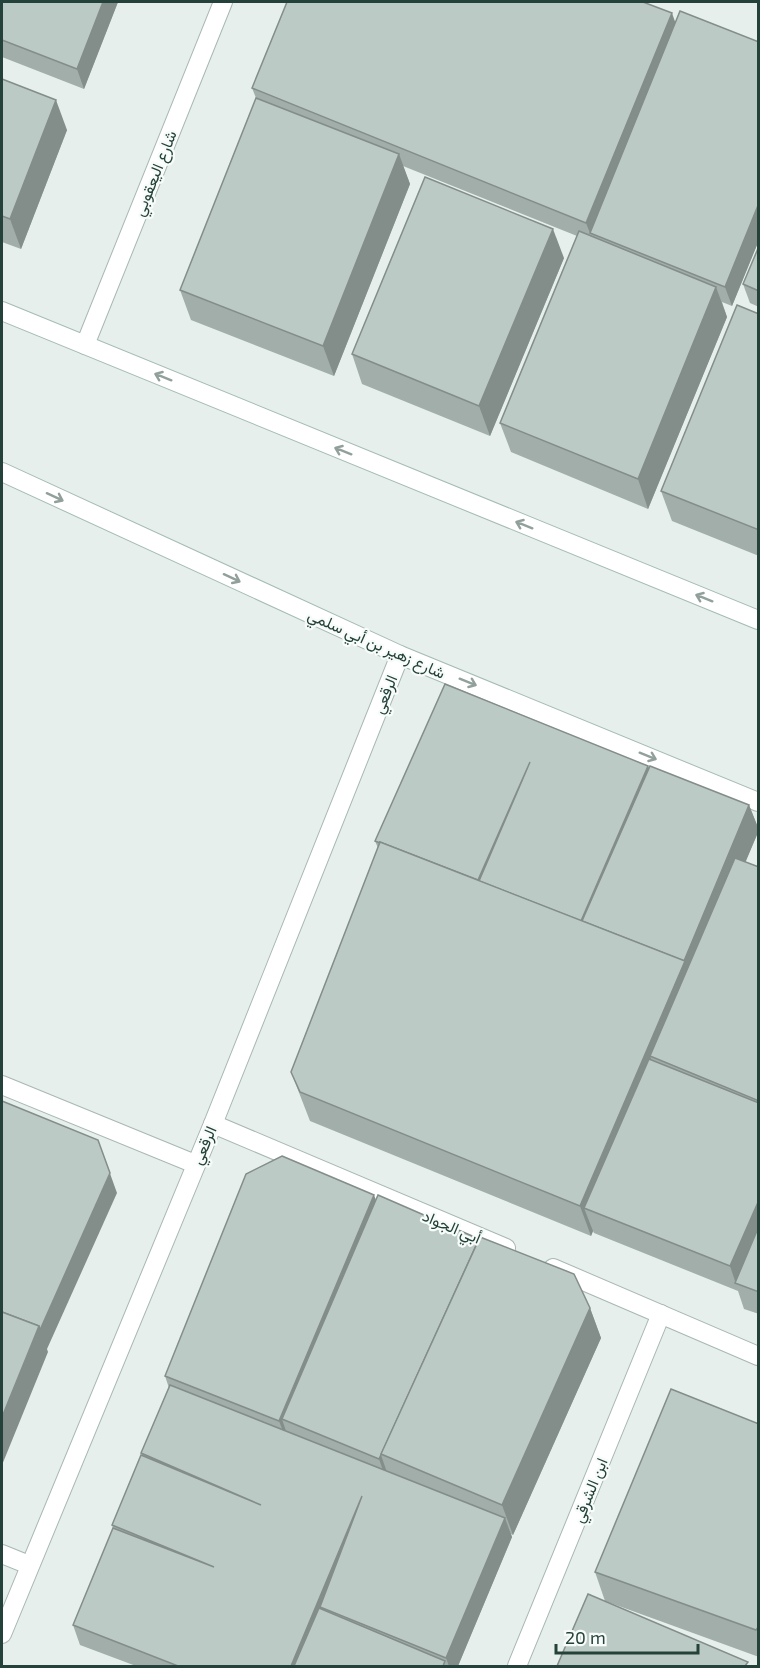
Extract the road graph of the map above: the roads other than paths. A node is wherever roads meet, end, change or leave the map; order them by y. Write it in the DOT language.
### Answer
graph roads {
  1 [pos="223,2"];
  2 [pos="2,312"];
  3 [pos="85,345"];
  4 [pos="2,472"];
  5 [pos="759,620"];
  6 [pos="400,655"];
  7 [pos="759,802"];
  8 [pos="2,1085"];
  9 [pos="213,1124"];
  10 [pos="195,1164"];
  11 [pos="519,1254"];
  12 [pos="541,1263"];
  13 [pos="661,1314"];
  14 [pos="759,1356"];
  15 [pos="2,1554"];
  16 [pos="29,1565"];
  17 [pos="2,1634"];
  18 [pos="517,1666"];
  1 -- 3 [label="street, شارع اليعقوبي"];
  2 -- 3 [label="street"];
  5 -- 3 [label="street, one-way"];
  4 -- 6 [label="street, شارع زهير بن أبي سلمي, one-way"];
  6 -- 7 [label="street, شارع زهير بن أبي سلمي, one-way"];
  6 -- 9 [label="street, الرقعي"];
  8 -- 10 [label="street"];
  9 -- 10 [label="street, الرقعي"];
  9 -- 11 [label="street, أبي الجواد"];
  10 -- 16 [label="street, الرقعي"];
  12 -- 13 [label="street"];
  13 -- 14 [label="street"];
  13 -- 18 [label="street, ابن الشرقي"];
  15 -- 16 [label="street"];
  16 -- 17 [label="street, الرقعي"];
}
